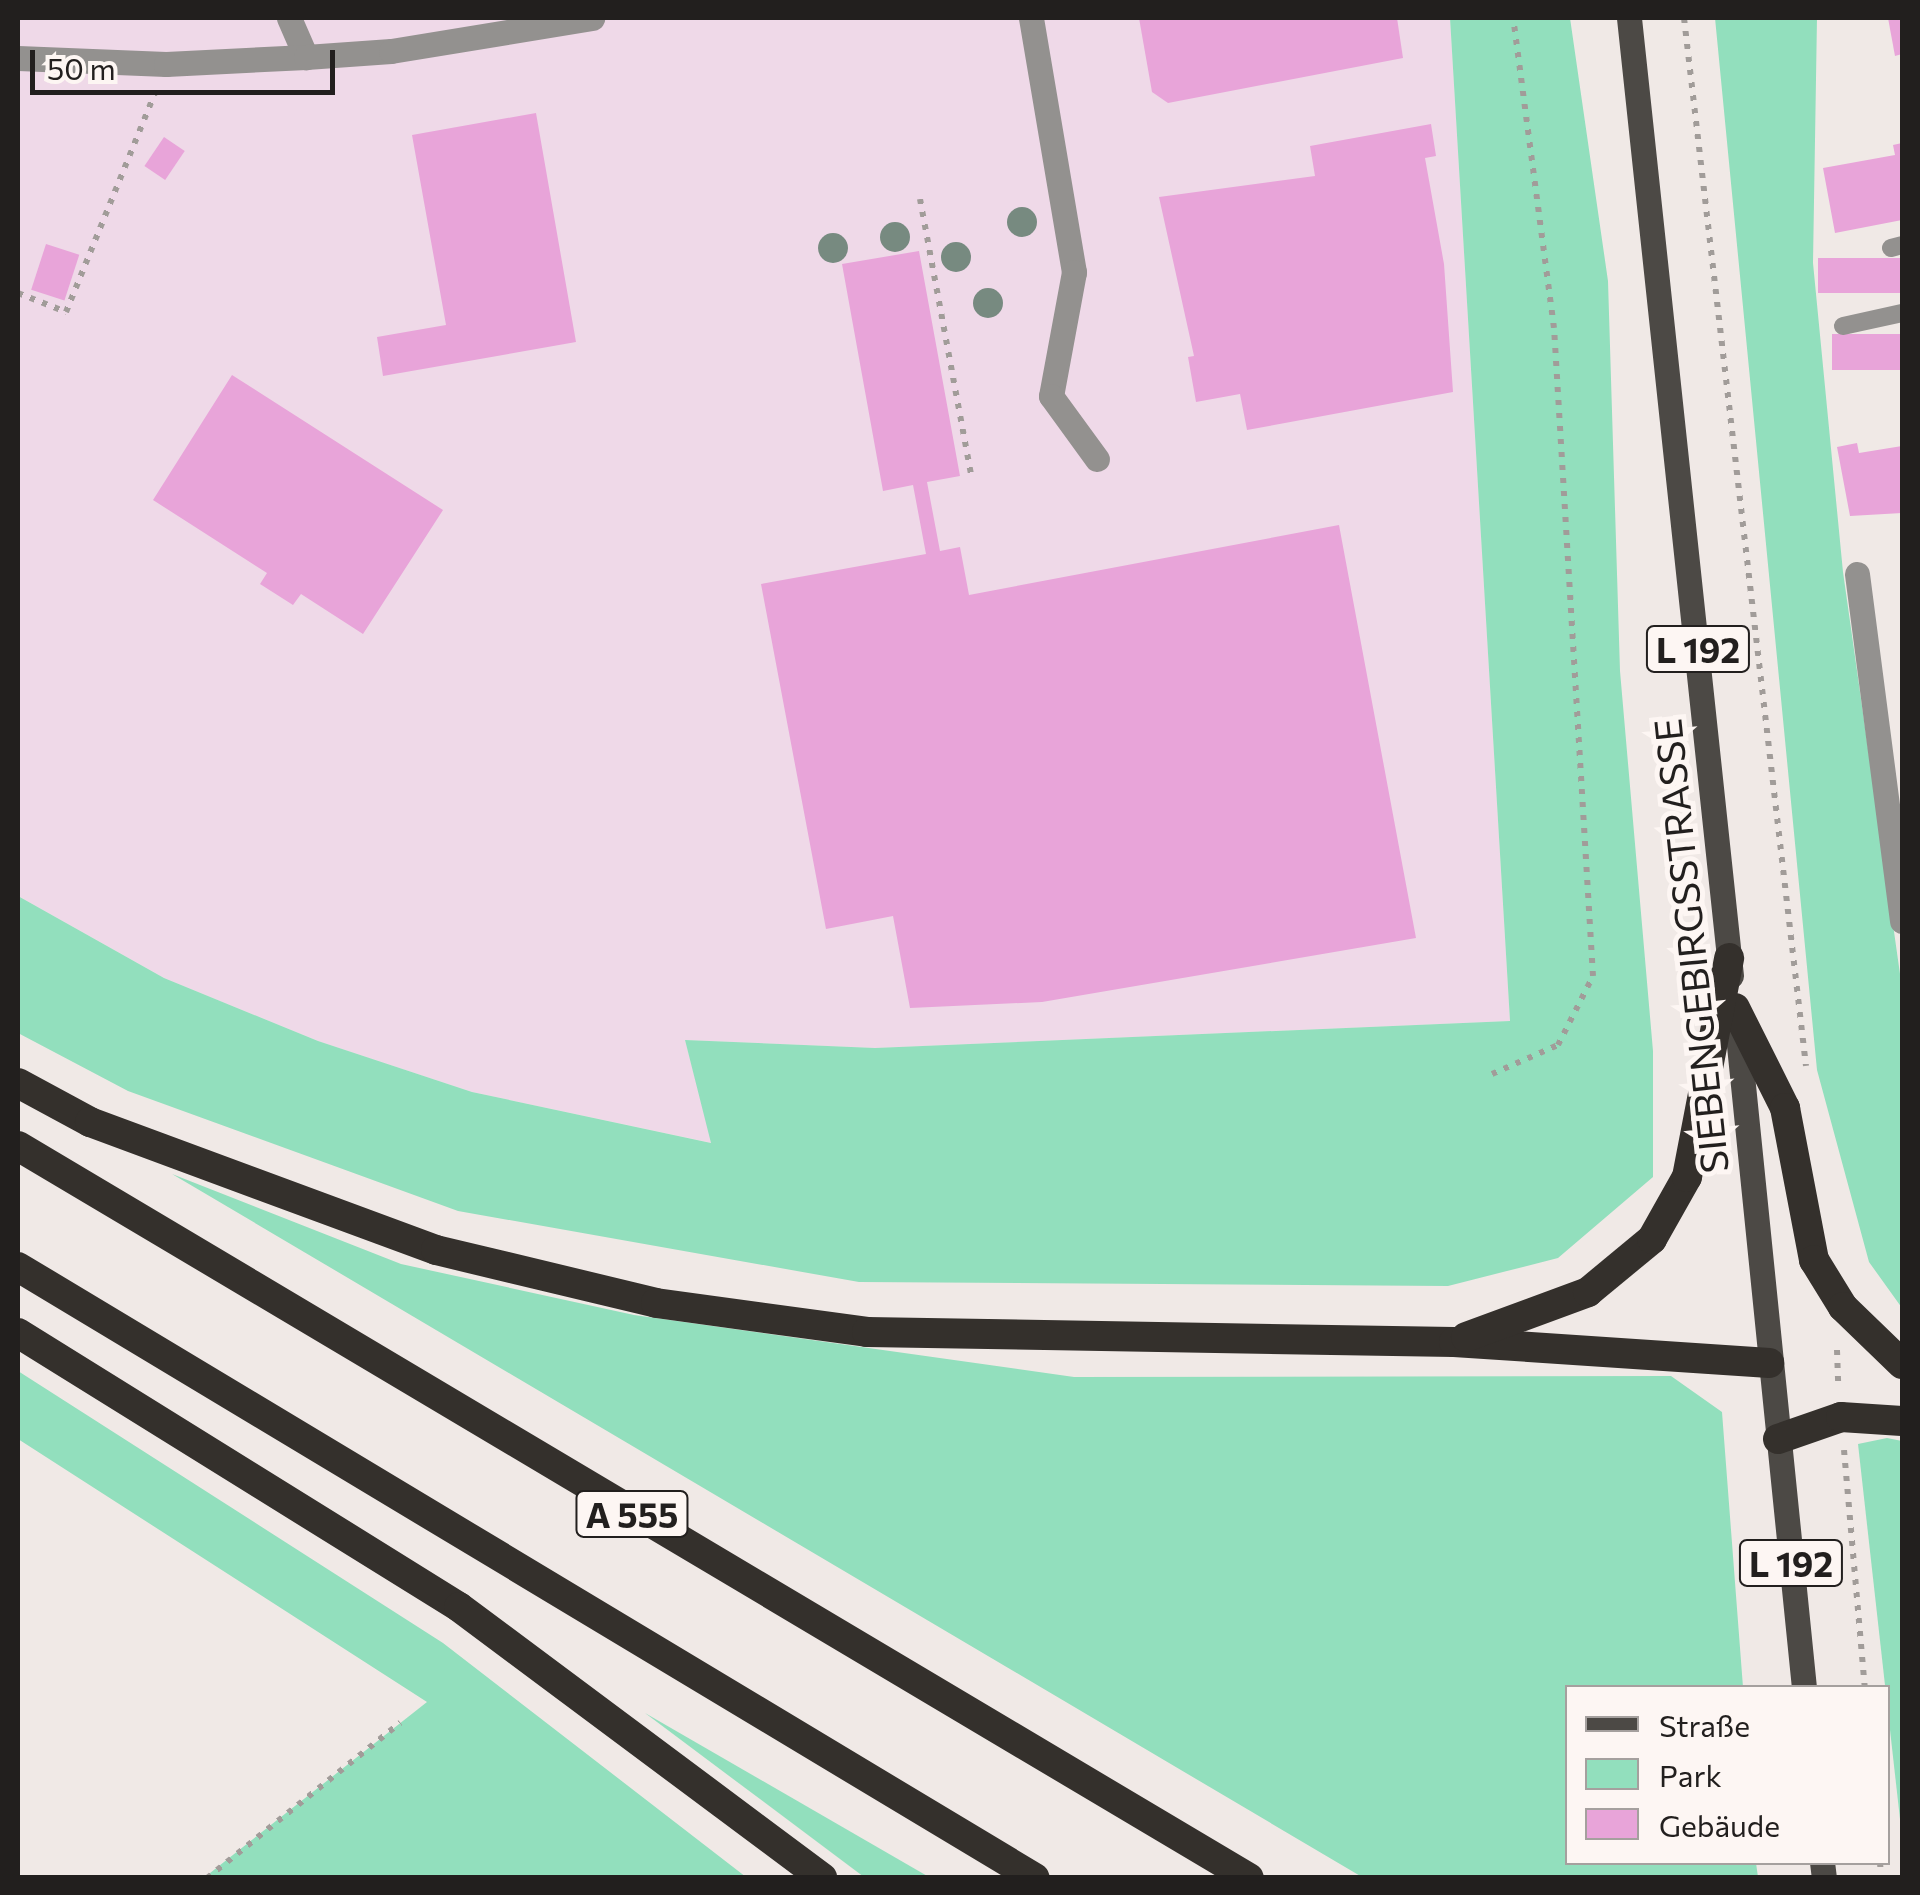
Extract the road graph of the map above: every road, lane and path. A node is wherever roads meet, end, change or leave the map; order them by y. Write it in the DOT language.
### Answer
graph roads {
  1 [pos="289,18"];
  2 [pos="592,18"];
  3 [pos="1030,18"];
  4 [pos="1514,18"];
  5 [pos="1629,18"];
  6 [pos="1684,18"];
  7 [pos="306,57"];
  8 [pos="18,58"];
  9 [pos="166,64"];
  10 [pos="920,199"];
  11 [pos="18,293"];
  12 [pos="1902,313"];
  13 [pos="1843,326"];
  14 [pos="951,374"];
  15 [pos="942,377"];
  16 [pos="1097,459"];
  17 [pos="972,479"];
  18 [pos="1857,574"];
  19 [pos="1902,921"];
  20 [pos="1729,958"];
  21 [pos="1735,1008"];
  22 [pos="1807,1069"];
  23 [pos="1492,1074"];
  24 [pos="18,1082"];
  25 [pos="18,1146"];
  26 [pos="18,1267"];
  27 [pos="1843,1307"];
  28 [pos="18,1333"];
  29 [pos="1454,1342"];
  30 [pos="1769,1363"];
  31 [pos="1902,1364"];
  32 [pos="1841,1417"];
  33 [pos="1902,1421"];
  34 [pos="1778,1439"];
  35 [pos="1804,1685"];
  36 [pos="1865,1685"];
  37 [pos="400,1722"];
  38 [pos="207,1878"];
  39 [pos="822,1878"];
  40 [pos="1035,1878"];
  41 [pos="1249,1878"];
  1 -- 7 [label="street"];
  2 -- 7 [label="street"];
  3 -- 16 [label="street"];
  4 -- 23 [label="path"];
  5 -- 20 [label="main road, SIEBENGEBIRGSSTRASSE / L 192"];
  6 -- 22 [label="path"];
  7 -- 9 [label="street"];
  8 -- 9 [label="street"];
  9 -- 11 [label="path"];
  10 -- 14 [label="path"];
  12 -- 13 [label="lane"];
  14 -- 15 [label="path"];
  14 -- 17 [label="path"];
  18 -- 19 [label="street"];
  20 -- 21 [label="main road, SIEBENGEBIRGSSTRASSE / L 192"];
  20 -- 29 [label="highway"];
  21 -- 27 [label="highway"];
  21 -- 30 [label="main road, SIEBENGEBIRGSSTRASSE / L 192"];
  24 -- 29 [label="highway"];
  25 -- 41 [label="highway, A 555"];
  26 -- 40 [label="highway, A 555"];
  27 -- 31 [label="highway"];
  27 -- 32 [label="path"];
  28 -- 39 [label="highway"];
  29 -- 30 [label="highway"];
  30 -- 34 [label="main road, SIEBENGEBIRGSSTRASSE / L 192"];
  32 -- 33 [label="highway"];
  32 -- 34 [label="highway"];
  32 -- 36 [label="path"];
  34 -- 35 [label="main road, SIEBENGEBIRGSSTRASSE / L 192"];
  37 -- 38 [label="path"];
}
